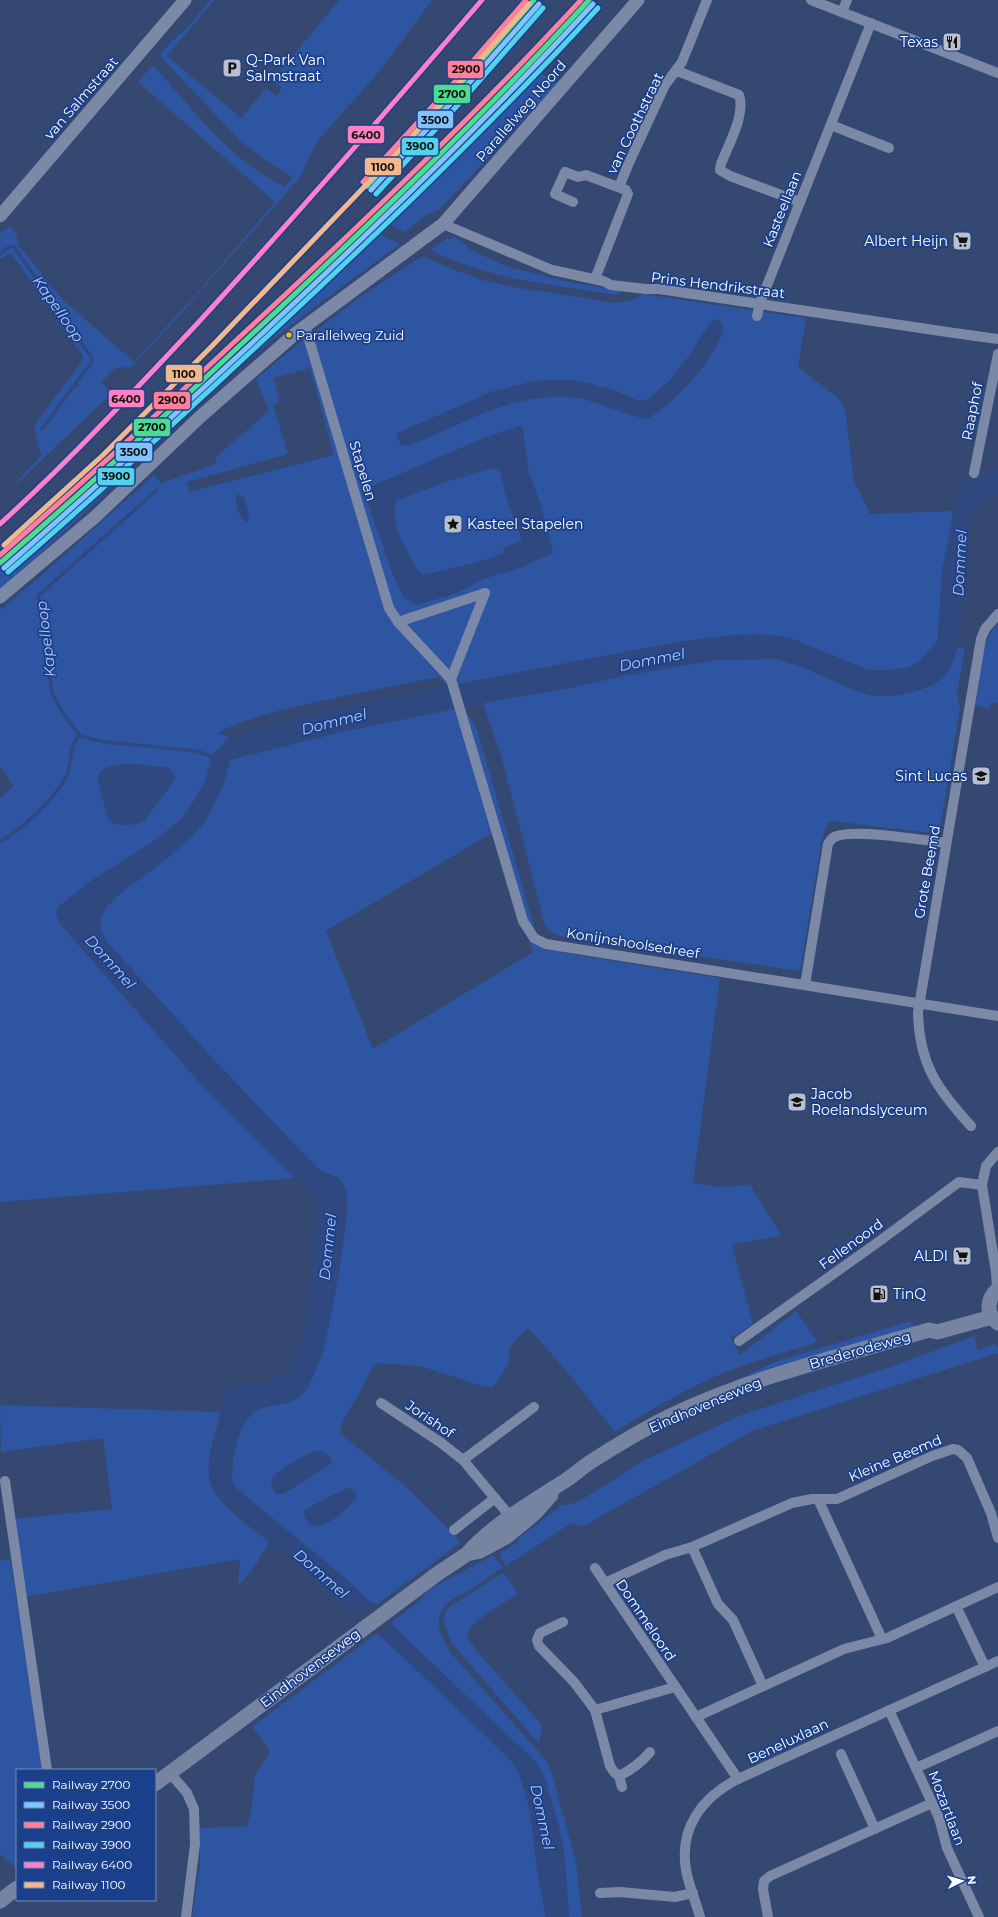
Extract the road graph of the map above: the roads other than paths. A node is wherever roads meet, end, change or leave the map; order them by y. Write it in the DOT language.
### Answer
graph roads {
  1 [pos="185,0"];
  2 [pos="638,0"];
  3 [pos="707,0"];
  4 [pos="811,0"];
  5 [pos="848,0"];
  6 [pos="842,12"];
  7 [pos="871,23"];
  8 [pos="677,71"];
  9 [pos="998,73"];
  10 [pos="831,125"];
  11 [pos="889,148"];
  12 [pos="619,187"];
  13 [pos="572,202"];
  14 [pos="800,202"];
  15 [pos="0,216"];
  16 [pos="443,224"];
  17 [pos="595,279"];
  18 [pos="760,303"];
  19 [pos="757,316"];
  20 [pos="305,326"];
  21 [pos="998,339"];
  22 [pos="998,354"];
  23 [pos="974,473"];
  24 [pos="0,597"];
  25 [pos="998,614"];
  26 [pos="398,622"];
  27 [pos="451,679"];
  28 [pos="946,844"];
  29 [pos="805,985"];
  30 [pos="919,1003"];
  31 [pos="998,1016"];
  32 [pos="971,1126"];
  33 [pos="998,1152"];
  34 [pos="982,1185"];
  35 [pos="988,1220"];
  36 [pos="998,1245"];
  37 [pos="998,1289"];
  38 [pos="993,1315"];
  39 [pos="739,1341"];
  40 [pos="791,1370"];
  41 [pos="381,1403"];
  42 [pos="534,1407"];
  43 [pos="463,1460"];
  44 [pos="5,1481"];
  45 [pos="494,1498"];
  46 [pos="818,1499"];
  47 [pos="516,1521"];
  48 [pos="454,1530"];
  49 [pos="998,1538"];
  50 [pos="692,1547"];
  51 [pos="595,1568"];
  52 [pos="605,1583"];
  53 [pos="998,1587"];
  54 [pos="956,1606"];
  55 [pos="563,1622"];
  56 [pos="882,1639"];
  57 [pos="998,1660"];
  58 [pos="985,1667"];
  59 [pos="763,1686"];
  60 [pos="675,1687"];
  61 [pos="596,1710"];
  62 [pos="889,1710"];
  63 [pos="696,1717"];
  64 [pos="998,1731"];
  65 [pos="650,1752"];
  66 [pos="841,1754"];
  67 [pos="916,1768"];
  68 [pos="47,1769"];
  69 [pos="619,1776"];
  70 [pos="173,1778"];
  71 [pos="738,1779"];
  72 [pos="156,1784"];
  73 [pos="622,1787"];
  74 [pos="932,1803"];
  75 [pos="875,1829"];
  76 [pos="16,1889"];
  77 [pos="600,1893"];
  78 [pos="693,1893"];
  79 [pos="0,1901"];
  80 [pos="186,1917"];
  81 [pos="700,1917"];
  82 [pos="768,1917"];
  83 [pos="979,1917"];
  1 -- 15 [label="street, van Salmstraat"];
  2 -- 16 [label="street, Parallelweg Noord"];
  3 -- 8 [label="street, van Coothstraat"];
  4 -- 6 [label="street"];
  5 -- 6 [label="street"];
  6 -- 7 [label="street"];
  7 -- 9 [label="street"];
  7 -- 10 [label="street, Kasteellaan"];
  8 -- 12 [label="street, van Coothstraat"];
  8 -- 14 [label="street"];
  10 -- 11 [label="street"];
  10 -- 14 [label="street, Kasteellaan"];
  12 -- 13 [label="street"];
  12 -- 17 [label="street, van Coothstraat"];
  14 -- 18 [label="street, Kasteellaan"];
  16 -- 17 [label="street, Prins Hendrikstraat"];
  16 -- 20 [label="street"];
  17 -- 18 [label="street, Prins Hendrikstraat"];
  18 -- 19 [label="street, Kasteellaan"];
  18 -- 21 [label="street, Prins Hendrikstraat"];
  20 -- 24 [label="street"];
  20 -- 26 [label="street, Stapelen"];
  22 -- 23 [label="street, Raaphof"];
  25 -- 28 [label="street, Grote Beemd"];
  26 -- 27 [label="street, Stapelen"];
  26 -- 27 [label="street"];
  27 -- 29 [label="street, Konijnshoolsedreef"];
  28 -- 29 [label="street"];
  28 -- 30 [label="street, Grote Beemd"];
  29 -- 30 [label="street, Konijnshoolsedreef"];
  30 -- 31 [label="street, Konijnshoolsedreef"];
  30 -- 32 [label="street, Grote Beemd"];
  33 -- 34 [label="street"];
  34 -- 35 [label="street"];
  34 -- 39 [label="street, Fellenoord"];
  35 -- 36 [label="street"];
  35 -- 37 [label="street"];
  37 -- 38 [label="main road"];
  38 -- 40 [label="main road, Brederodeweg"];
  40 -- 47 [label="main road, Eindhovenseweg"];
  41 -- 43 [label="street, Jorishof"];
  42 -- 43 [label="street"];
  43 -- 45 [label="street, Jorishof"];
  44 -- 68 [label="street"];
  45 -- 47 [label="street, Jorishof"];
  45 -- 48 [label="street"];
  46 -- 49 [label="street, Kleine Beemd"];
  46 -- 50 [label="street, Kleine Beemd"];
  46 -- 56 [label="street"];
  47 -- 70 [label="main road, Eindhovenseweg"];
  50 -- 52 [label="street, Kleine Beemd"];
  50 -- 59 [label="street"];
  51 -- 52 [label="street, Dommeloord"];
  52 -- 60 [label="street, Dommeloord"];
  53 -- 54 [label="street"];
  54 -- 56 [label="street"];
  54 -- 58 [label="street"];
  55 -- 61 [label="street"];
  56 -- 59 [label="street"];
  57 -- 58 [label="street, Beneluxlaan"];
  58 -- 62 [label="street, Beneluxlaan"];
  59 -- 63 [label="street"];
  60 -- 61 [label="street"];
  60 -- 63 [label="street, Dommeloord"];
  61 -- 69 [label="street"];
  62 -- 67 [label="street, Mozartlaan"];
  62 -- 71 [label="street, Beneluxlaan"];
  63 -- 71 [label="street, Dommeloord"];
  64 -- 67 [label="street"];
  65 -- 69 [label="street"];
  66 -- 75 [label="street"];
  67 -- 74 [label="street, Mozartlaan"];
  69 -- 73 [label="street"];
  70 -- 72 [label="main road, Eindhovenseweg"];
  70 -- 80 [label="street"];
  71 -- 78 [label="street, Beneluxlaan"];
  74 -- 75 [label="street"];
  74 -- 83 [label="street, Mozartlaan"];
  75 -- 82 [label="street"];
  76 -- 79 [label="main road"];
  77 -- 78 [label="street"];
  78 -- 81 [label="street, Beneluxlaan"];
}
